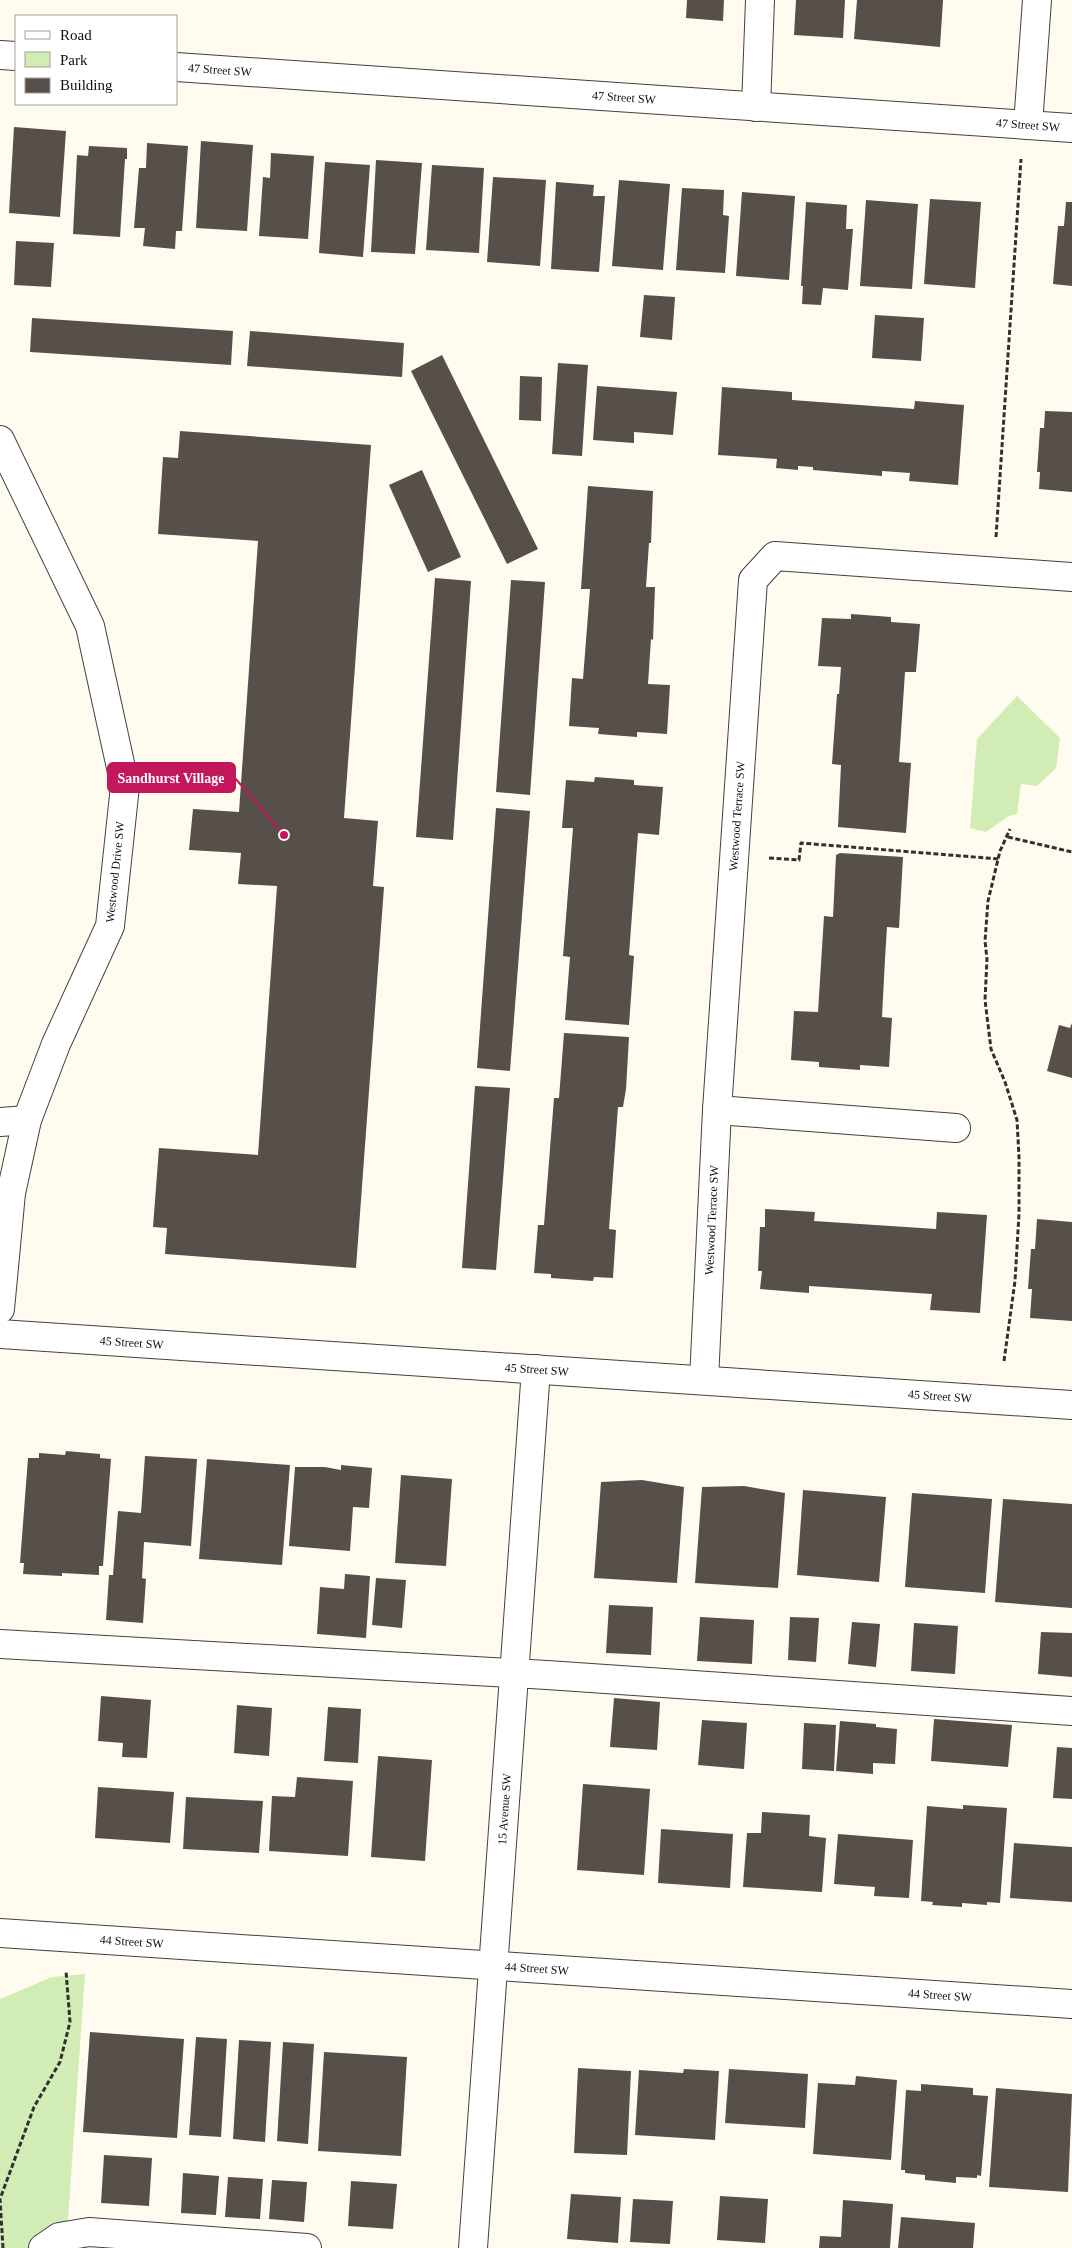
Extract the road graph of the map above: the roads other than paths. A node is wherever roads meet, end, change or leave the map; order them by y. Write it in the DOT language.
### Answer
graph roads {
  1 [pos="760,0"];
  2 [pos="1037,0"];
  3 [pos="0,55"];
  4 [pos="15,56"];
  5 [pos="178,67"];
  6 [pos="756,108"];
  7 [pos="1028,124"];
  8 [pos="1072,128"];
  9 [pos="0,440"];
  10 [pos="1072,577"];
  11 [pos="718,1110"];
  12 [pos="27,1120"];
  13 [pos="0,1122"];
  14 [pos="956,1128"];
  15 [pos="0,1309"];
  16 [pos="0,1334"];
  17 [pos="536,1369"];
  18 [pos="704,1380"];
  19 [pos="1072,1406"];
  20 [pos="0,1644"];
  21 [pos="514,1674"];
  22 [pos="1072,1711"];
  23 [pos="0,1933"];
  24 [pos="493,1964"];
  25 [pos="1072,2004"];
  26 [pos="43,2248"];
  27 [pos="307,2248"];
  28 [pos="473,2248"];
  1 -- 6 [label="street"];
  2 -- 7 [label="street"];
  3 -- 4 [label="street"];
  5 -- 6 [label="street, 47 Street SW"];
  6 -- 7 [label="street, 47 Street SW"];
  7 -- 8 [label="street, 47 Street SW"];
  9 -- 12 [label="street, Westwood Drive SW"];
  10 -- 11 [label="street, Westwood Terrace SW"];
  11 -- 14 [label="street"];
  11 -- 18 [label="street, Westwood Terrace SW"];
  12 -- 13 [label="street"];
  12 -- 15 [label="street, Westwood Drive SW"];
  16 -- 17 [label="street, 45 Street SW"];
  17 -- 18 [label="street, 45 Street SW"];
  17 -- 21 [label="street, 15 Avenue SW"];
  18 -- 19 [label="street, 45 Street SW"];
  20 -- 21 [label="street"];
  21 -- 22 [label="street"];
  21 -- 24 [label="street, 15 Avenue SW"];
  23 -- 24 [label="street, 44 Street SW"];
  24 -- 25 [label="street, 44 Street SW"];
  24 -- 28 [label="street, 15 Avenue SW"];
  26 -- 27 [label="street"];
}
